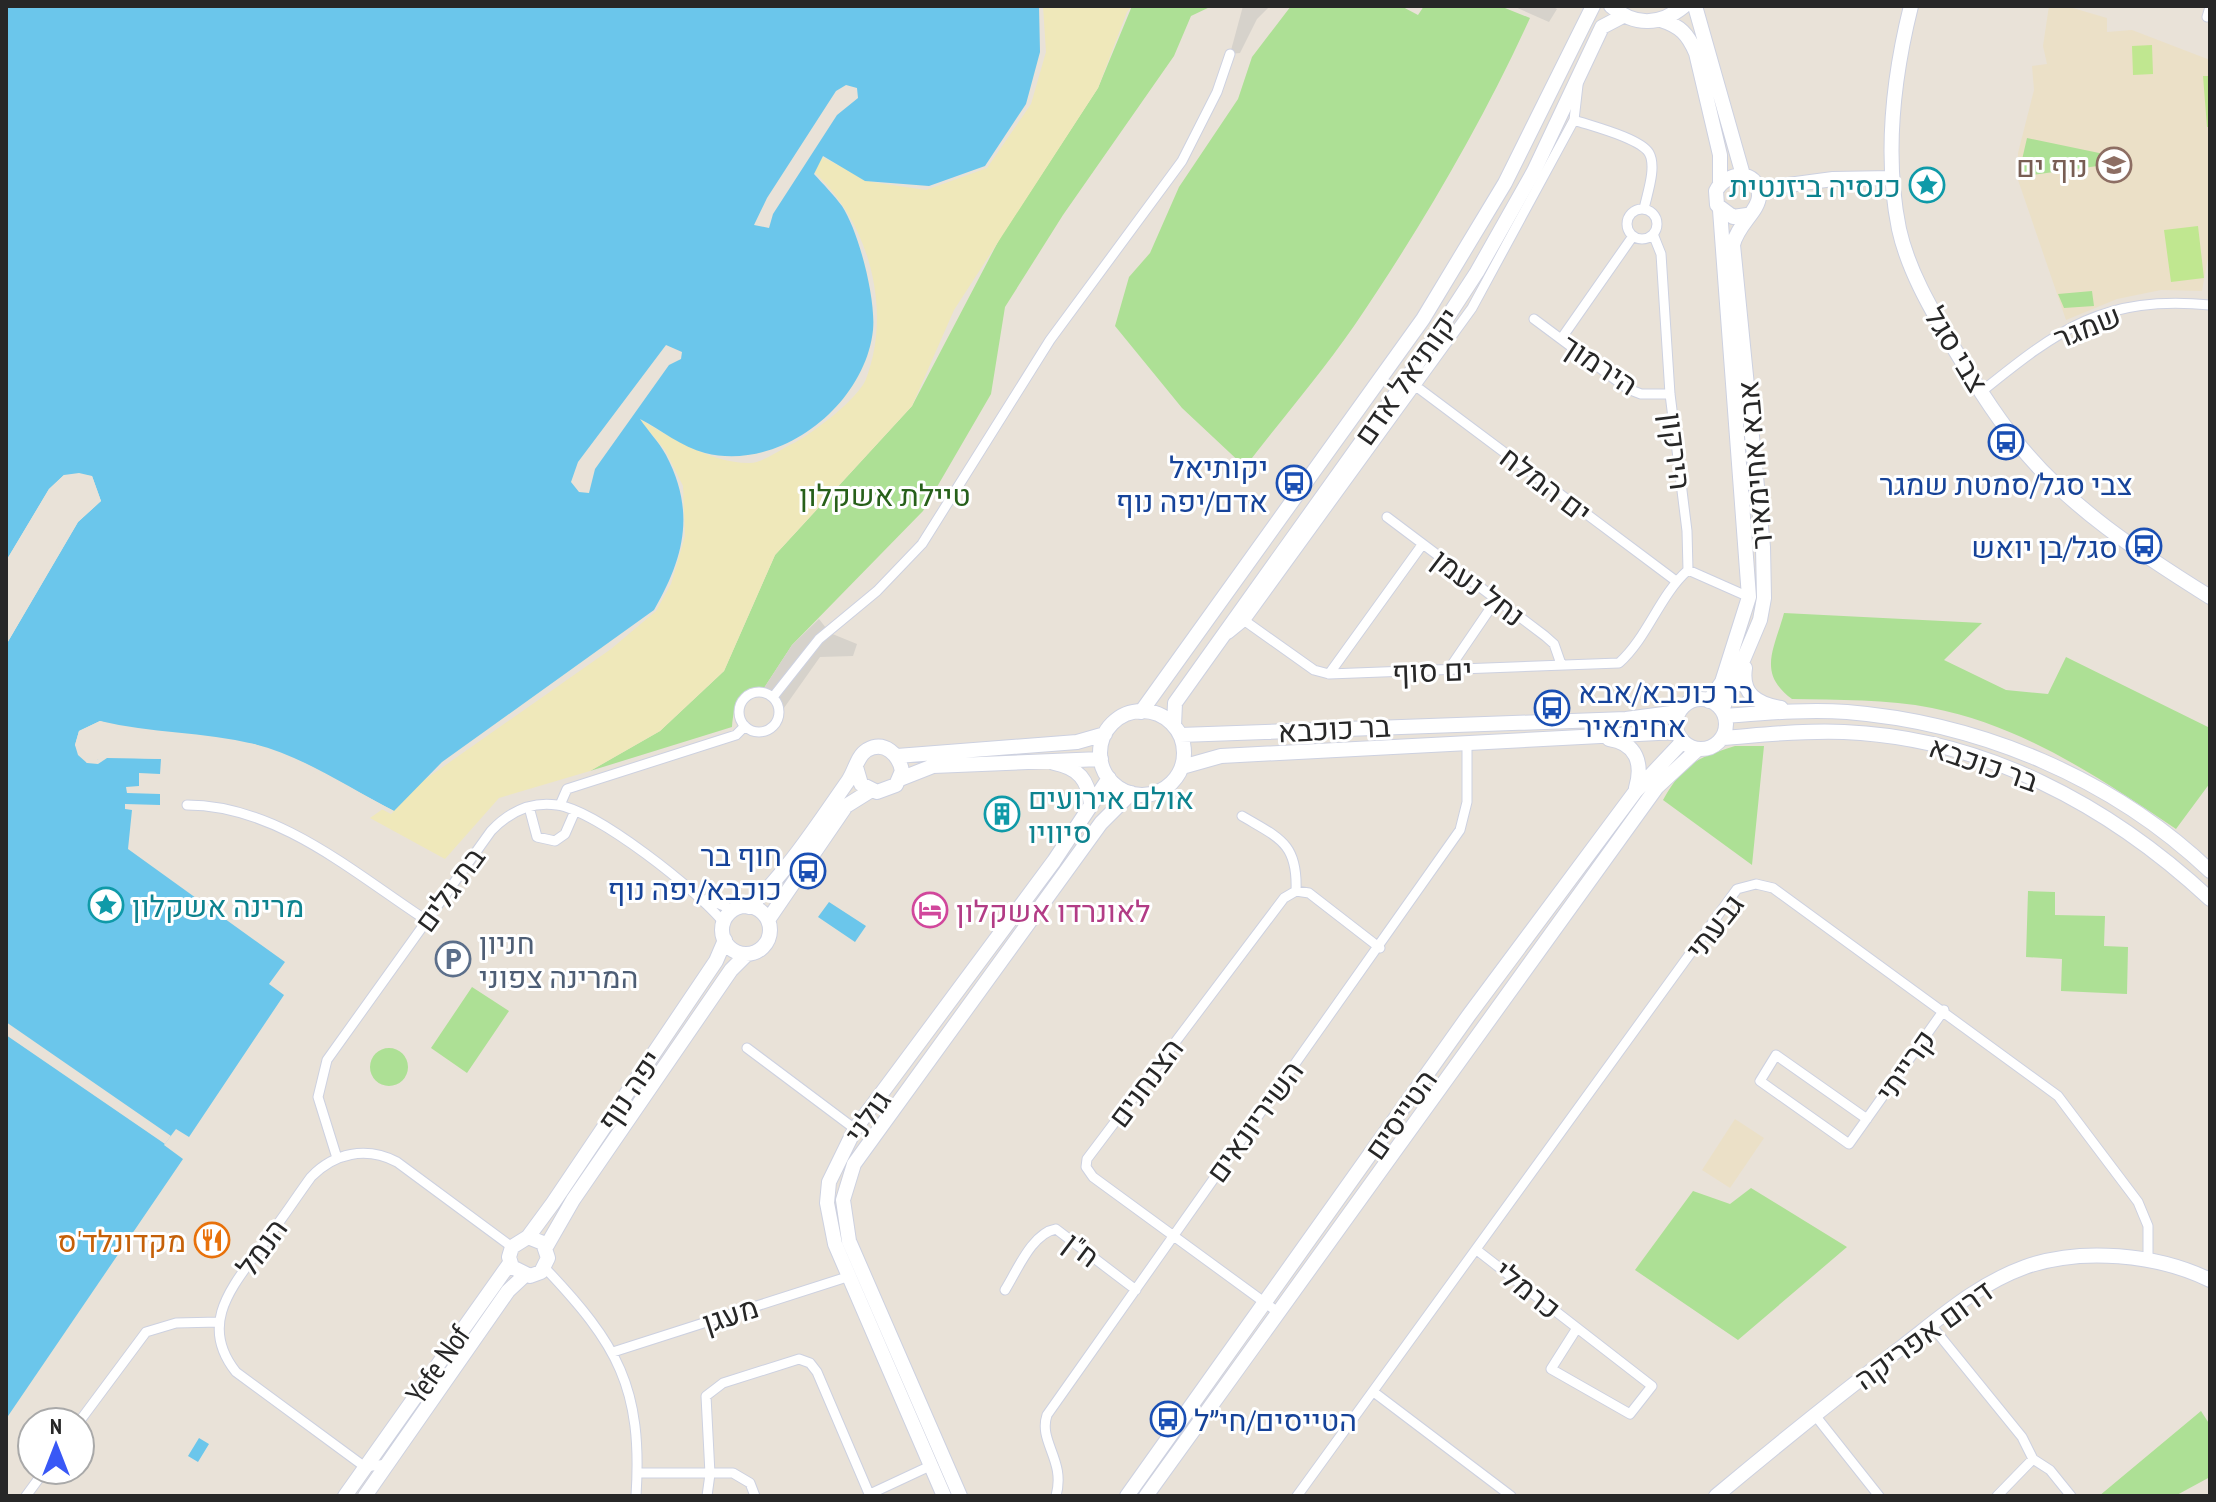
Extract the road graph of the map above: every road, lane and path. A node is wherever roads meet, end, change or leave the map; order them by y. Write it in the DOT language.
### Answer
graph roads {
  1 [pos="1593,6"];
  2 [pos="1684,6"];
  3 [pos="1695,6"];
  4 [pos="1911,6"];
  5 [pos="1617,11"];
  6 [pos="1661,20"];
  7 [pos="1230,54"];
  8 [pos="1578,78"];
  9 [pos="1574,120"];
  10 [pos="1743,175"];
  11 [pos="1892,178"];
  12 [pos="1720,182"];
  13 [pos="1758,189"];
  14 [pos="1644,209"];
  15 [pos="1720,210"];
  16 [pos="1747,215"];
  17 [pos="1653,234"];
  18 [pos="1633,236"];
  19 [pos="2210,305"];
  20 [pos="1534,319"];
  21 [pos="1561,339"];
  22 [pos="1417,387"];
  23 [pos="1981,392"];
  24 [pos="1670,394"];
  25 [pos="1387,517"];
  26 [pos="1422,545"];
  27 [pos="1688,570"];
  28 [pos="1676,581"];
  29 [pos="1749,597"];
  30 [pos="2210,597"];
  31 [pos="1496,600"];
  32 [pos="1245,621"];
  33 [pos="1214,647"];
  34 [pos="1747,653"];
  35 [pos="1561,664"];
  36 [pos="1449,669"];
  37 [pos="1329,674"];
  38 [pos="773,697"];
  39 [pos="1709,701"];
  40 [pos="1809,711"];
  41 [pos="1141,712"];
  42 [pos="1679,712"];
  43 [pos="1723,713"];
  44 [pos="745,726"];
  45 [pos="1177,731"];
  46 [pos="1105,734"];
  47 [pos="1583,736"];
  48 [pos="1680,737"];
  49 [pos="1722,738"];
  50 [pos="1467,742"];
  51 [pos="1698,749"];
  52 [pos="897,756"];
  53 [pos="1101,759"];
  54 [pos="1034,761"];
  55 [pos="856,767"];
  56 [pos="1182,767"];
  57 [pos="1109,778"];
  58 [pos="900,779"];
  59 [pos="870,791"];
  60 [pos="1635,792"];
  61 [pos="1131,793"];
  62 [pos="1091,804"];
  63 [pos="187,805"];
  64 [pos="560,805"];
  65 [pos="529,807"];
  66 [pos="575,811"];
  67 [pos="1242,816"];
  68 [pos="2210,871"];
  69 [pos="1296,891"];
  70 [pos="697,893"];
  71 [pos="2210,899"];
  72 [pos="749,907"];
  73 [pos="734,910"];
  74 [pos="426,920"];
  75 [pos="768,920"];
  76 [pos="724,923"];
  77 [pos="725,940"];
  78 [pos="1380,948"];
  79 [pos="747,954"];
  80 [pos="1944,1010"];
  81 [pos="747,1048"];
  82 [pos="1867,1119"];
  83 [pos="855,1129"];
  84 [pos="337,1158"];
  85 [pos="1172,1234"];
  86 [pos="528,1237"];
  87 [pos="512,1247"];
  88 [pos="546,1247"];
  89 [pos="1478,1251"];
  90 [pos="2148,1260"];
  91 [pos="510,1263"];
  92 [pos="545,1268"];
  93 [pos="524,1276"];
  94 [pos="847,1277"];
  95 [pos="2210,1280"];
  96 [pos="1005,1290"];
  97 [pos="1136,1290"];
  98 [pos="1267,1303"];
  99 [pos="1279,1313"];
  100 [pos="219,1322"];
  101 [pos="1931,1325"];
  102 [pos="1577,1328"];
  103 [pos="613,1352"];
  104 [pos="1375,1393"];
  105 [pos="91,1406"];
  106 [pos="1814,1414"];
  107 [pos="2033,1459"];
  108 [pos="387,1464"];
  109 [pos="930,1466"];
  110 [pos="365,1467"];
  111 [pos="638,1473"];
  112 [pos="710,1474"];
  113 [pos="870,1495"];
  114 [pos="345,1496"];
  115 [pos="365,1496"];
  116 [pos="636,1496"];
  117 [pos="707,1496"];
  118 [pos="755,1496"];
  119 [pos="944,1496"];
  120 [pos="960,1496"];
  121 [pos="1056,1496"];
  122 [pos="1127,1496"];
  123 [pos="1146,1496"];
  124 [pos="1297,1496"];
  125 [pos="1511,1496"];
  126 [pos="1716,1496"];
  127 [pos="1879,1496"];
  128 [pos="1997,1496"];
  129 [pos="2071,1496"];
  1 -- 41 [label="main road, יקותיאל אדם"];
  2 -- 6 [label="main road"];
  3 -- 10 [label="main road"];
  4 -- 11 [label="main road, צבי סגל"];
  5 -- 6 [label="main road"];
  5 -- 8 [label="main road, יקותיאל אדם"];
  6 -- 12 [label="main road"];
  7 -- 38 [label="street"];
  8 -- 9 [label="street"];
  8 -- 33 [label="main road, יקותיאל אדם"];
  9 -- 14 [label="street"];
  9 -- 22 [label="street"];
  10 -- 12 [label="main road"];
  10 -- 13 [label="main road"];
  11 -- 13 [label="main road"];
  11 -- 23 [label="main road, צבי סגל"];
  12 -- 15 [label="main road"];
  13 -- 16 [label="main road"];
  14 -- 17 [label="street"];
  14 -- 18 [label="street"];
  15 -- 16 [label="main road"];
  15 -- 29 [label="main road, אבא אחימאיר"];
  16 -- 34 [label="main road, אבא אחימאיר"];
  17 -- 18 [label="street"];
  17 -- 24 [label="street, הירקון"];
  18 -- 21 [label="street"];
  19 -- 23 [label="street, שמגר"];
  20 -- 21 [label="street, הירמוך"];
  21 -- 24 [label="street, הירמוך"];
  22 -- 28 [label="street, ים המלח"];
  22 -- 32 [label="street"];
  23 -- 30 [label="main road, צבי סגל"];
  24 -- 27 [label="street, הירקון"];
  25 -- 26 [label="street, נחל נעמן"];
  26 -- 31 [label="street, נחל נעמן"];
  26 -- 37 [label="street"];
  27 -- 28 [label="street"];
  27 -- 29 [label="street"];
  28 -- 35 [label="street, ים סוף"];
  29 -- 39 [label="main road, אבא אחימאיר"];
  31 -- 35 [label="street, נחל נעמן"];
  31 -- 36 [label="street"];
  32 -- 33 [label="street"];
  32 -- 37 [label="street, ים סוף"];
  33 -- 45 [label="main road, יקותיאל אדם"];
  34 -- 40 [label="main road"];
  34 -- 43 [label="main road, אבא אחימאיר"];
  35 -- 36 [label="street, ים סוף"];
  36 -- 37 [label="street, ים סוף"];
  38 -- 44 [label="street"];
  38 -- 44 [label="street"];
  39 -- 42 [label="main road"];
  39 -- 43 [label="main road"];
  40 -- 43 [label="main road, בר כוכבא"];
  40 -- 68 [label="main road, בר כוכבא"];
  41 -- 45 [label="main road"];
  41 -- 46 [label="main road"];
  42 -- 45 [label="main road, בר כוכבא"];
  42 -- 48 [label="main road"];
  43 -- 49 [label="main road"];
  44 -- 64 [label="street"];
  45 -- 56 [label="main road"];
  46 -- 52 [label="main road"];
  46 -- 53 [label="main road"];
  47 -- 48 [label="main road, בר כוכבא"];
  47 -- 50 [label="main road, בר כוכבא"];
  47 -- 60 [label="main road"];
  48 -- 51 [label="main road"];
  48 -- 60 [label="main road, הטייסים"];
  49 -- 51 [label="main road"];
  49 -- 71 [label="main road, בר כוכבא"];
  50 -- 56 [label="main road, בר כוכבא"];
  50 -- 78 [label="street, השיריונאים"];
  51 -- 99 [label="main road, הטייסים"];
  52 -- 55 [label="main road"];
  52 -- 58 [label="main road"];
  53 -- 54 [label="main road"];
  53 -- 57 [label="main road"];
  54 -- 58 [label="main road"];
  54 -- 62 [label="main road"];
  55 -- 59 [label="main road"];
  55 -- 72 [label="main road"];
  56 -- 61 [label="main road"];
  57 -- 61 [label="main road"];
  57 -- 62 [label="main road, גולני"];
  58 -- 59 [label="main road"];
  59 -- 75 [label="main road"];
  60 -- 98 [label="main road, הטייסים"];
  61 -- 120 [label="main road, גולני"];
  62 -- 83 [label="main road, גולני"];
  63 -- 74 [label="street"];
  64 -- 65 [label="street, בת גלים"];
  64 -- 66 [label="street, בת גלים"];
  65 -- 66 [label="street"];
  65 -- 74 [label="street, בת גלים"];
  66 -- 70 [label="street, בת גלים"];
  67 -- 69 [label="street"];
  69 -- 78 [label="street"];
  69 -- 85 [label="street, הצנחנים"];
  70 -- 73 [label="street, בת גלים"];
  70 -- 76 [label="street, בת גלים"];
  72 -- 73 [label="main road"];
  72 -- 75 [label="main road"];
  73 -- 76 [label="main road"];
  74 -- 84 [label="street, בת גלים"];
  75 -- 79 [label="main road"];
  76 -- 77 [label="main road"];
  77 -- 79 [label="main road"];
  77 -- 86 [label="main road, יפה נוף"];
  78 -- 85 [label="street, השיריונאים"];
  79 -- 88 [label="main road, יפה נוף"];
  80 -- 82 [label="street, קרייתי"];
  80 -- 89 [label="street, גבעתי"];
  80 -- 90 [label="street, גבעתי"];
  81 -- 83 [label="street"];
  82 -- 82 [label="street, קרייתי"];
  83 -- 94 [label="main road, גולני"];
  84 -- 87 [label="street"];
  84 -- 100 [label="street, הנמל"];
  85 -- 97 [label="street, השיריונאים"];
  85 -- 98 [label="street, הצנחנים"];
  86 -- 87 [label="main road, יפה נוף"];
  86 -- 88 [label="main road"];
  87 -- 91 [label="main road"];
  88 -- 92 [label="main road, יפה נוף"];
  89 -- 102 [label="street, כרמלי"];
  89 -- 104 [label="street, גבעתי"];
  90 -- 95 [label="main road, דרום אפריקה"];
  90 -- 101 [label="main road, דרום אפריקה"];
  91 -- 93 [label="main road"];
  91 -- 110 [label="main road, Yefe Nof"];
  92 -- 93 [label="main road"];
  92 -- 103 [label="street"];
  93 -- 108 [label="main road"];
  94 -- 103 [label="street, מעגן"];
  94 -- 109 [label="main road, גולני"];
  96 -- 97 [label="street, ח\"ן"];
  97 -- 121 [label="street, השיריונאים"];
  98 -- 99 [label="street, הצנחנים"];
  98 -- 122 [label="main road, הטייסים"];
  99 -- 123 [label="main road, הטייסים"];
  100 -- 105 [label="street"];
  100 -- 110 [label="street"];
  101 -- 106 [label="main road, דרום אפריקה"];
  101 -- 107 [label="street"];
  102 -- 102 [label="street, כרמלי"];
  103 -- 111 [label="street"];
  104 -- 124 [label="street, גבעתי"];
  104 -- 125 [label="street"];
  106 -- 126 [label="main road, דרום אפריקה"];
  106 -- 127 [label="street"];
  107 -- 128 [label="street"];
  107 -- 129 [label="street"];
  108 -- 110 [label="street"];
  108 -- 115 [label="main road"];
  109 -- 113 [label="street"];
  109 -- 119 [label="main road, גולני"];
  110 -- 114 [label="main road"];
  111 -- 112 [label="street"];
  111 -- 116 [label="street"];
  112 -- 113 [label="street"];
  112 -- 117 [label="street"];
  112 -- 118 [label="street"];
}
